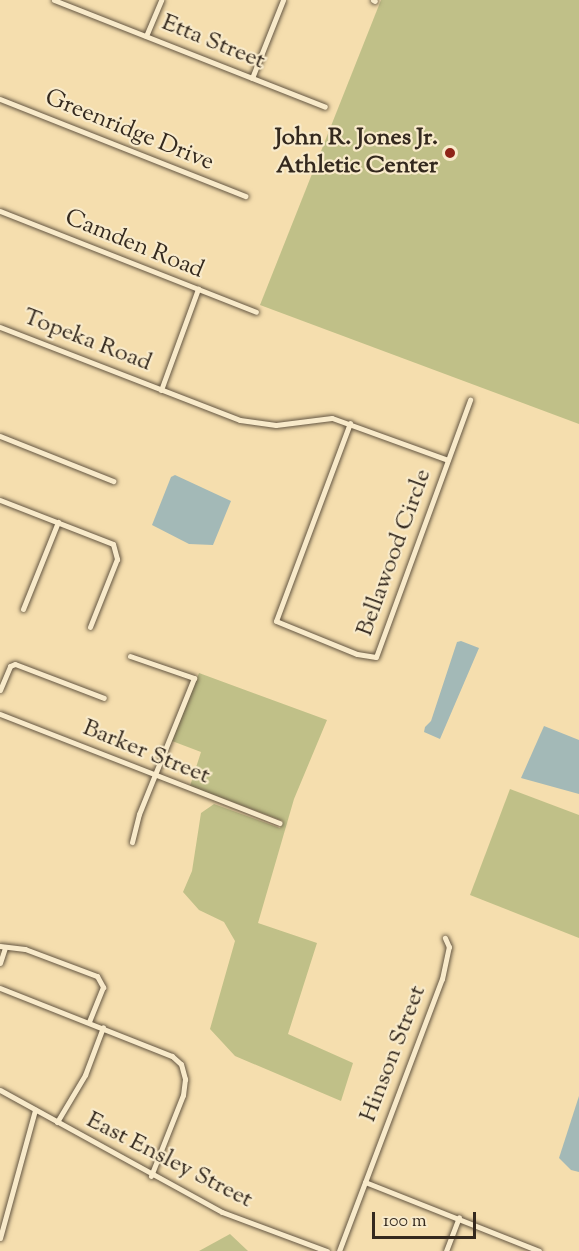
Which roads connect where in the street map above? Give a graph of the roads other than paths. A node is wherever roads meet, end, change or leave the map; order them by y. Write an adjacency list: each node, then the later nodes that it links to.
1 (56, 0): 4 (street, Etta Street)
2 (161, 0): 4 (street)
3 (283, 0): 5 (street)
4 (146, 36): 5 (street, Etta Street)
5 (252, 78): 7 (street, Etta Street)
6 (0, 99): 8 (street, Greenridge Drive)
7 (325, 107)
8 (245, 196)
9 (0, 211): 10 (street, Camden Road)
10 (198, 290): 11 (street, Camden Road); 13 (street, Topeka Road)
11 (256, 312)
12 (0, 327): 13 (street, Topeka Road)
13 (161, 390): 15 (street, Topeka Road)
14 (470, 400): 17 (street, Bellawood Circle)
15 (350, 423): 17 (street, Topeka Road); 17 (street, Bellawood Circle)
16 (0, 436): 18 (street)
17 (448, 460)
18 (113, 481)
19 (0, 500): 20 (street)
20 (58, 522): 21 (street); 22 (street)
21 (23, 609)
22 (90, 627)
23 (130, 656): 27 (street)
24 (0, 690): 25 (street)
25 (104, 698)
26 (0, 714): 27 (street, Barker Street)
27 (154, 776): 28 (street, Barker Street); 29 (street)
28 (279, 823)
29 (132, 842)
30 (445, 938): 40 (street, Hinson Street)
31 (5, 947): 32 (street); 34 (street)
32 (0, 963)
33 (0, 988): 34 (street)
34 (89, 1021): 35 (street)
35 (103, 1027): 38 (street); 39 (street)
36 (0, 1090): 37 (street, East Ensley Street)
37 (35, 1110): 38 (street, East Ensley Street); 42 (street)
38 (57, 1122): 39 (street, East Ensley Street)
39 (151, 1176): 43 (street, East Ensley Street)
40 (365, 1182): 41 (street); 44 (street, Hinson Street)
41 (459, 1217): 45 (street); 46 (street)
42 (0, 1238)
43 (327, 1251)
44 (339, 1251)
45 (446, 1251)
46 (539, 1251)

